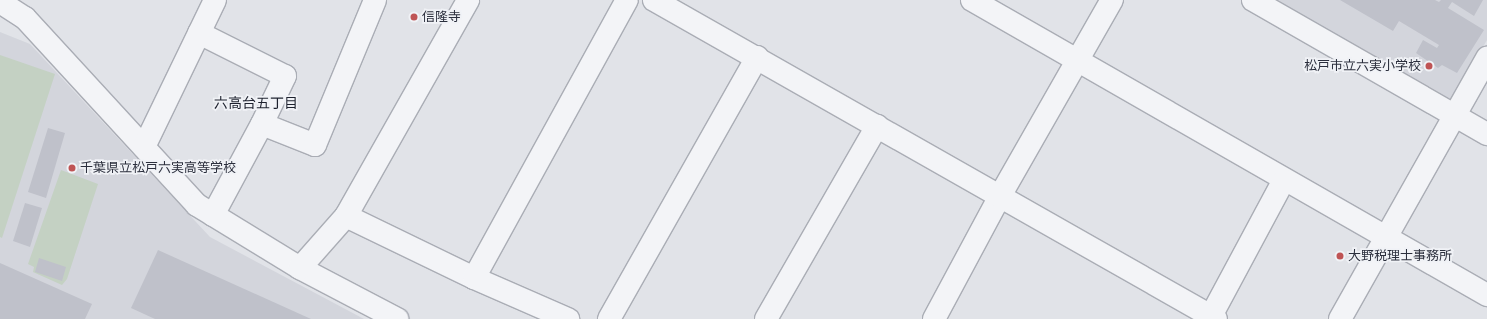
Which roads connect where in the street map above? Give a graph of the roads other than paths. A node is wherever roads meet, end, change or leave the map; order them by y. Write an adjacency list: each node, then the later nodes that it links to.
1 (215, 0): 10 (street)
2 (375, 0): 15 (street)
3 (468, 0): 22 (street)
4 (627, 0): 25 (street)
5 (654, 0): 11 (street)
6 (972, 0): 13 (street)
7 (1112, 0): 13 (street)
8 (1253, 0): 14 (street)
9 (0, 2): 18 (street)
10 (199, 33): 15 (street); 18 (street)
11 (757, 57): 16 (street); 30 (street)
12 (1487, 58): 14 (street)
13 (1079, 61): 19 (street); 20 (street)
14 (1454, 116): 17 (street); 23 (street)
15 (262, 124): 21 (street)
16 (877, 126): 20 (street); 31 (street)
17 (1487, 134)
18 (144, 147): 21 (street)
19 (1284, 180): 23 (street); 27 (street)
20 (1000, 196): 27 (street); 32 (street)
21 (213, 216): 24 (street)
22 (346, 216): 24 (street); 25 (street)
23 (1385, 238): 26 (street); 33 (street)
24 (300, 268): 28 (street)
25 (474, 278): 29 (street)
26 (1487, 296)
27 (1213, 318)
28 (397, 319)
29 (568, 319)
30 (610, 319)
31 (766, 319)
32 (934, 319)
33 (1340, 319)

